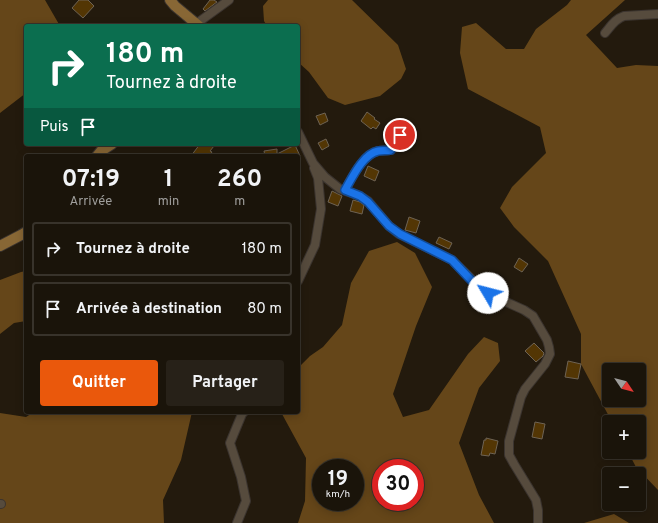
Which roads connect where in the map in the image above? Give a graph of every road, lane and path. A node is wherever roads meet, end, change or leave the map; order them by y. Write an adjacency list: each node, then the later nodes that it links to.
1 (170, 0): 4 (main road)
2 (229, 0): 5 (street)
3 (658, 14): 6 (street)
4 (197, 24)
5 (199, 24)
6 (605, 33)
7 (400, 135): 12 (street)
8 (300, 136): 11 (street)
9 (109, 146): 10 (main road)
10 (99, 154)
11 (313, 163): 12 (street); 15 (street)
12 (345, 190): 18 (street)
13 (24, 234): 14 (main road)
14 (0, 246)
15 (300, 277)
16 (242, 414): 17 (street)
17 (237, 523)
18 (538, 523)

